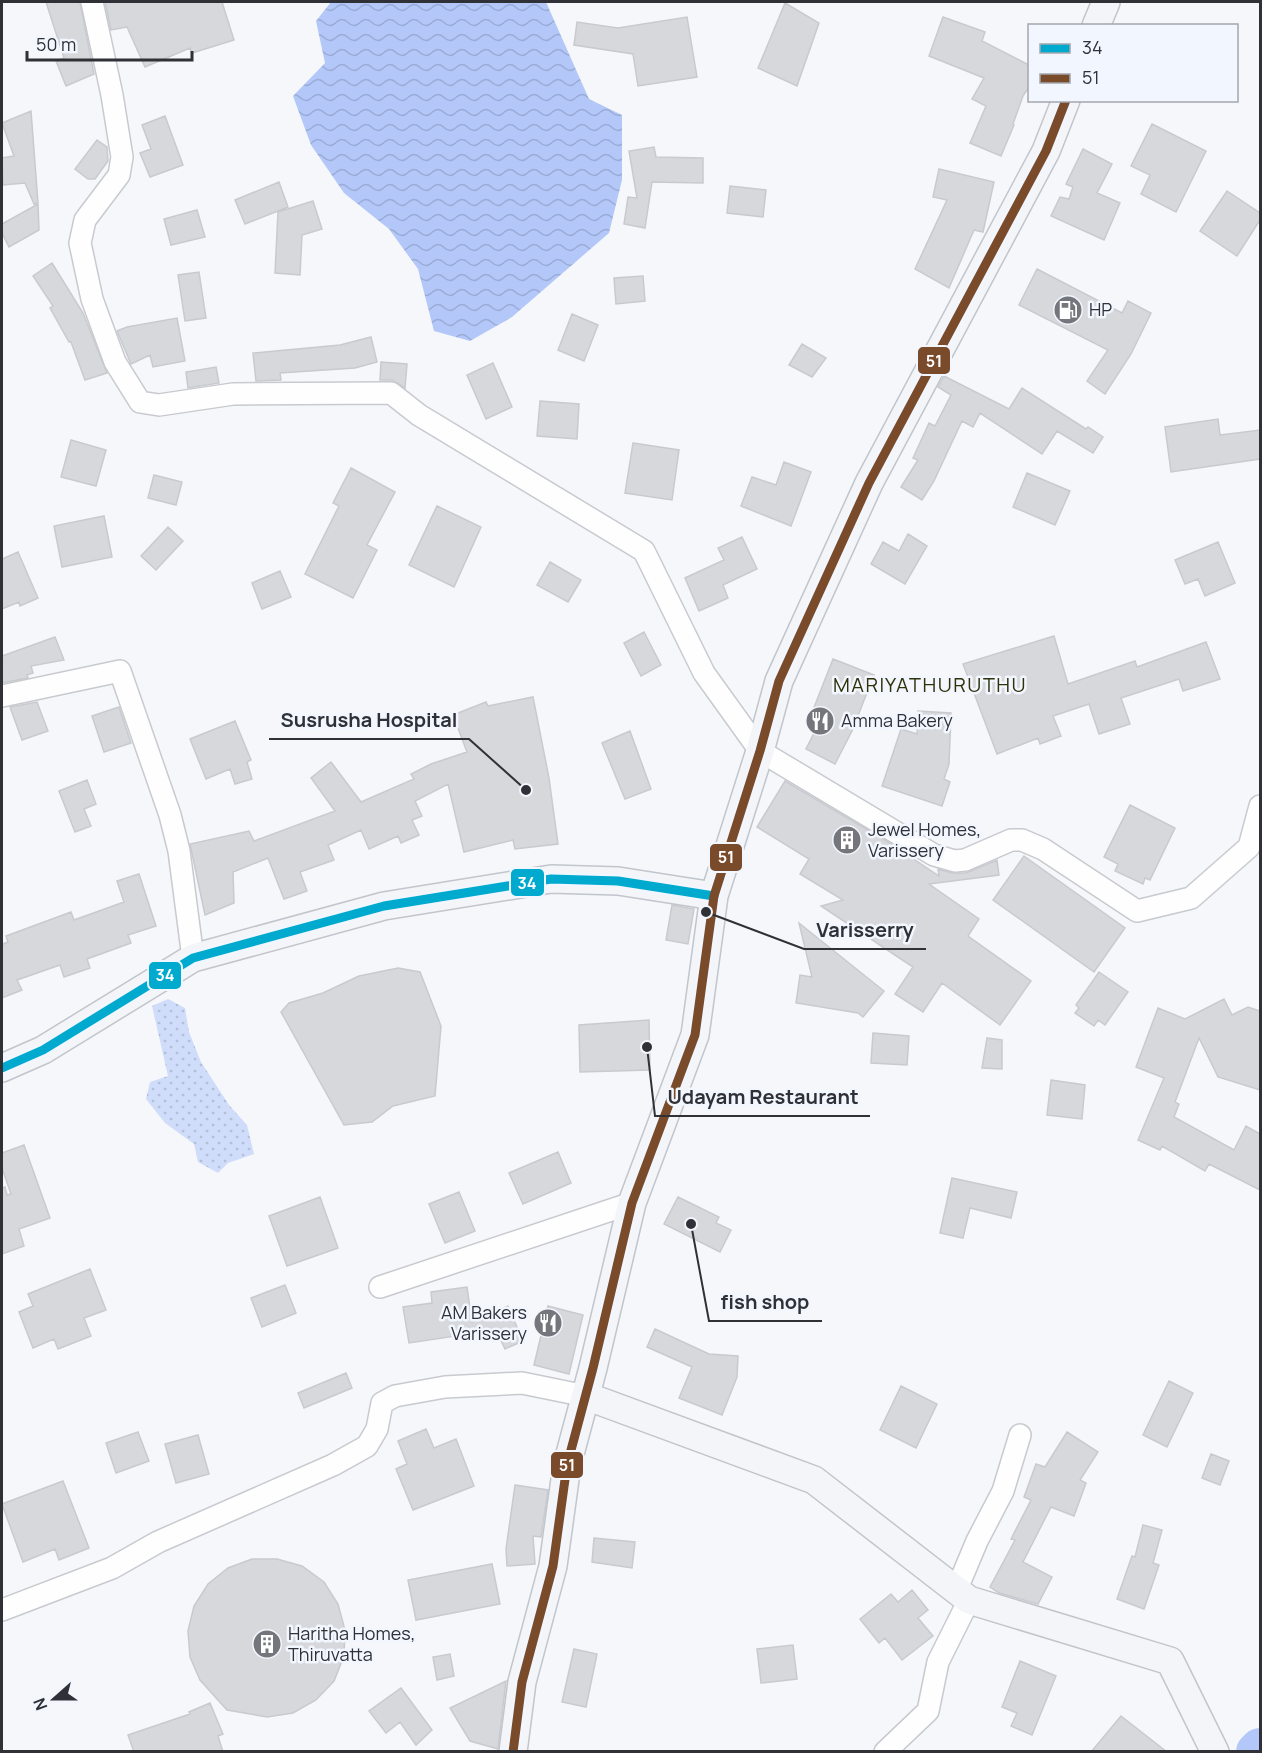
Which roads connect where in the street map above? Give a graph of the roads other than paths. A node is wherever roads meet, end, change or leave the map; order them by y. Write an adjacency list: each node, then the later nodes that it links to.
1 (92, 2): 6 (street)
2 (1106, 2): 3 (main road)
3 (1097, 24)
4 (1065, 102): 6 (main road)
5 (2, 696): 9 (street)
6 (760, 751): 7 (street); 8 (main road)
7 (1260, 806)
8 (714, 896): 9 (main road); 11 (main road)
9 (193, 958): 10 (main road)
10 (2, 1068)
11 (632, 1203): 12 (street); 13 (main road)
12 (380, 1287)
13 (586, 1396): 15 (main road); 16 (street); 17 (main road)
14 (1020, 1435): 15 (street)
15 (962, 1595): 18 (street); 19 (main road)
16 (2, 1610)
17 (513, 1752)
18 (885, 1752)
19 (1215, 1752)

